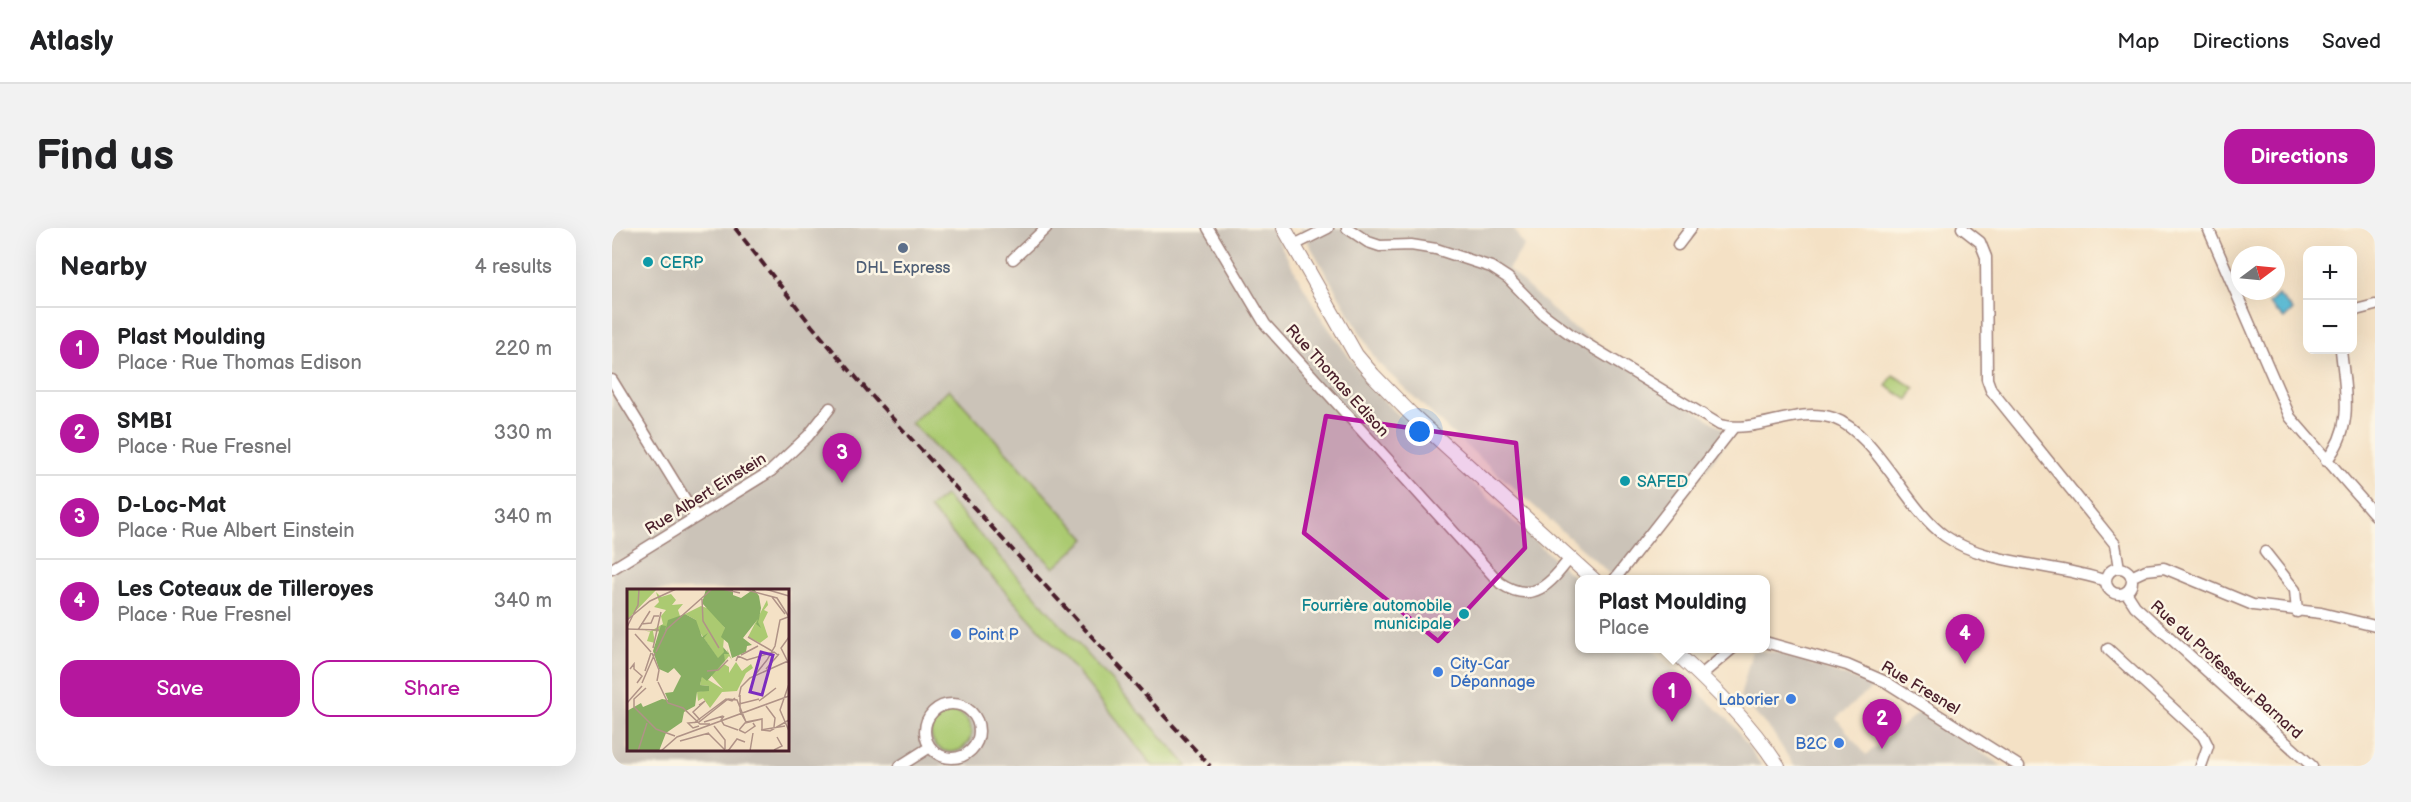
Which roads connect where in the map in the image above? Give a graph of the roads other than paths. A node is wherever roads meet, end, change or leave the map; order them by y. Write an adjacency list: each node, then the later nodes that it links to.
1 (1047, 228): 11 (street)
2 (1208, 228): 22 (street, Rue Thomas Edison)
3 (1284, 228): 9 (street, Rue Thomas Edison)
4 (1328, 228): 9 (street)
5 (1347, 228): 17 (street)
6 (1691, 228): 10 (street)
7 (1962, 228): 23 (street)
8 (2208, 228): 18 (street)
9 (1294, 245): 22 (street, Rue Thomas Edison)
10 (1678, 245)
11 (1013, 259)
12 (2375, 305): 13 (street)
13 (2357, 310)
14 (2341, 354): 18 (street)
15 (612, 380): 20 (street)
16 (830, 408): 20 (street, Rue Albert Einstein)
17 (1733, 428): 26 (street); 28 (street)
18 (2326, 461): 19 (street)
19 (2375, 515)
20 (696, 517): 24 (street, Rue Albert Einstein)
21 (2265, 552): 30 (street)
22 (1570, 558): 25 (street, Rue Thomas Edison)
23 (2119, 568): 27 (street); 28 (street)
24 (612, 569)
25 (1589, 575)
26 (1617, 575)
27 (2131, 578): 29 (street); 30 (street)
28 (2106, 581): 29 (street)
29 (2126, 592): 42 (street, Rue du Professeur Barnard)
30 (2297, 612): 31 (street)
31 (2375, 627)
32 (1770, 643): 40 (street, Rue Fresnel)
33 (2108, 649): 41 (street)
34 (1677, 653): 36 (street)
35 (1727, 653): 36 (street)
36 (1701, 675): 39 (street)
37 (930, 747): 37 (street); 38 (street)
38 (900, 766)
39 (1778, 766)
40 (2019, 766)
41 (2201, 766)
42 (2312, 766)

